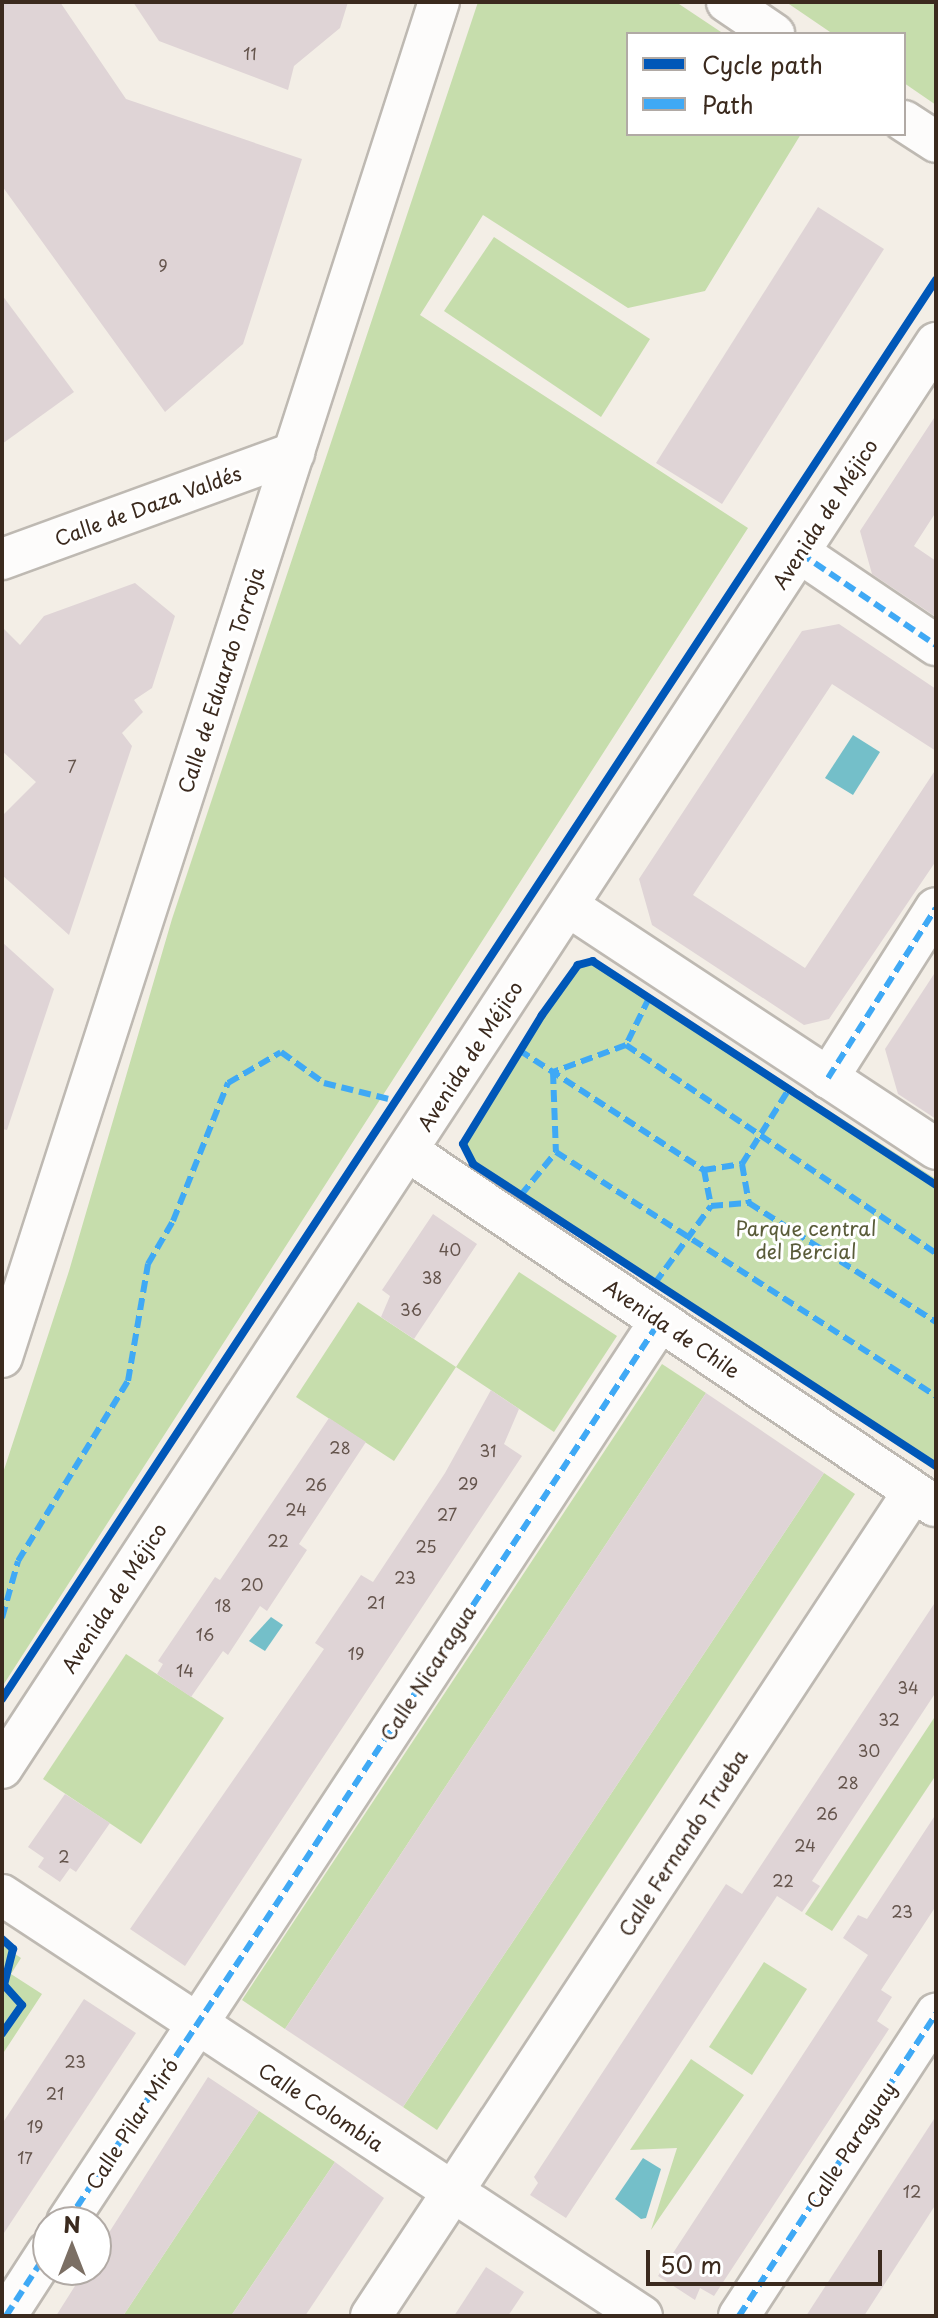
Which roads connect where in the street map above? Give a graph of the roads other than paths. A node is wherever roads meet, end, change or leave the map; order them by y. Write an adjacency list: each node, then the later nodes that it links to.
1 (439, 2): 7 (street, Calle de Eduardo Torroja)
2 (727, 2): 3 (street)
3 (771, 32)
4 (906, 122): 5 (street)
5 (936, 142)
6 (936, 343): 8 (street, Avenida de Méjico)
7 (294, 453): 9 (street, Calle de Daza Valdés); 17 (street, Calle de Eduardo Torroja)
8 (800, 553): 10 (street); 11 (street, Avenida de Méjico)
9 (2, 559)
10 (936, 645)
11 (568, 906): 13 (street); 15 (street, Avenida de Méjico)
12 (936, 908): 13 (street)
13 (828, 1078): 14 (street)
14 (936, 1149)
15 (408, 1151): 16 (street, Avenida de Chile); 19 (street, Avenida de Méjico)
16 (660, 1321): 18 (street, Avenida de Chile); 22 (street, Calle Nicaragua)
17 (2, 1357)
18 (925, 1499): 23 (street, Calle Fernando Trueba)
19 (2, 1768)
20 (2, 1895): 22 (street, Calle Colombia)
21 (936, 2014): 29 (street, Calle Paraguay)
22 (196, 2026): 23 (street, Calle Colombia); 24 (street, Calle Pilar Miró)
23 (453, 2193): 27 (street, Calle Fernando Trueba); 28 (street, Calle Colombia)
24 (78, 2206)
25 (32, 2276): 26 (street)
26 (6, 2316)
27 (371, 2316)
28 (642, 2316)
29 (739, 2316)

